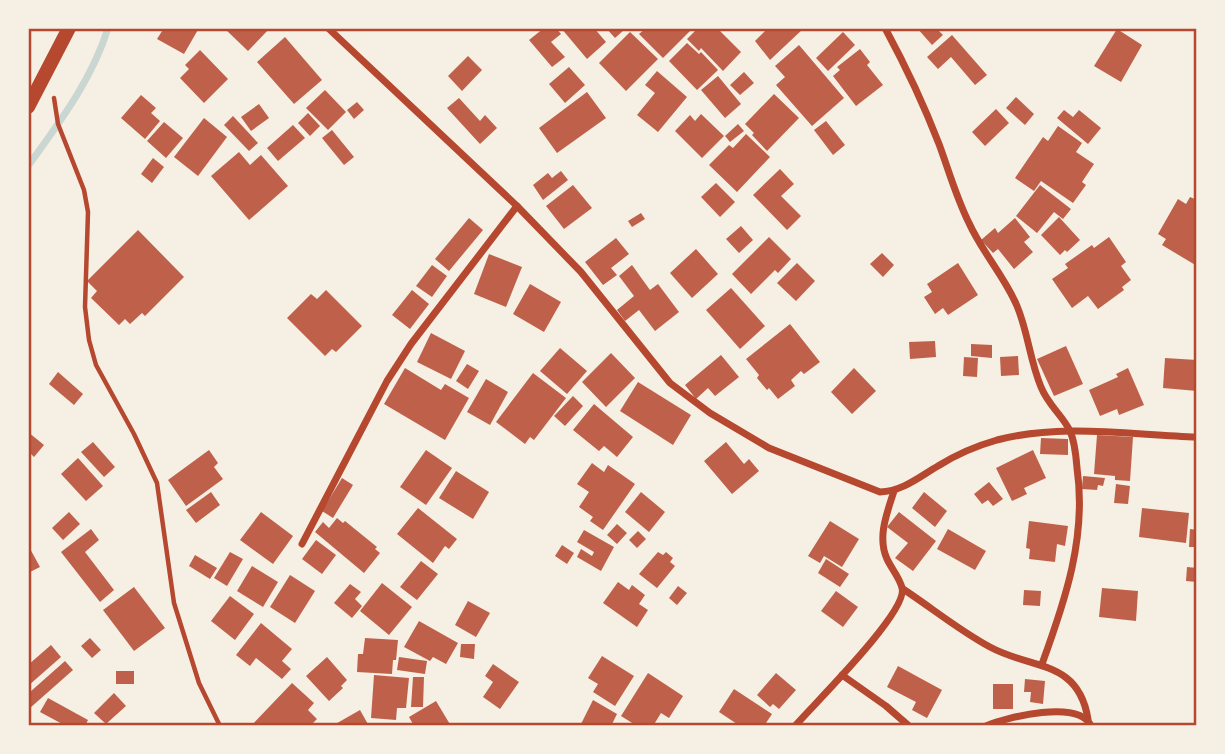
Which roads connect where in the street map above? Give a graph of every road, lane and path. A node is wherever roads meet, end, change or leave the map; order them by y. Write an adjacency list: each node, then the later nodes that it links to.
1 (69, 28): 4 (main road)
2 (328, 28): 6 (street)
3 (885, 28): 7 (street)
4 (52, 65): 5 (main road); 15 (path)
5 (28, 107)
6 (517, 206): 9 (street); 10 (street)
7 (1070, 430): 8 (street); 9 (street); 12 (street)
8 (1197, 437)
9 (894, 491): 11 (street)
10 (302, 544)
11 (903, 589): 12 (street); 13 (street)
12 (1042, 664): 14 (street)
13 (842, 675): 16 (street); 17 (street)
14 (1089, 723): 18 (street)
15 (220, 726)
16 (795, 726)
17 (909, 726)
18 (986, 726)

